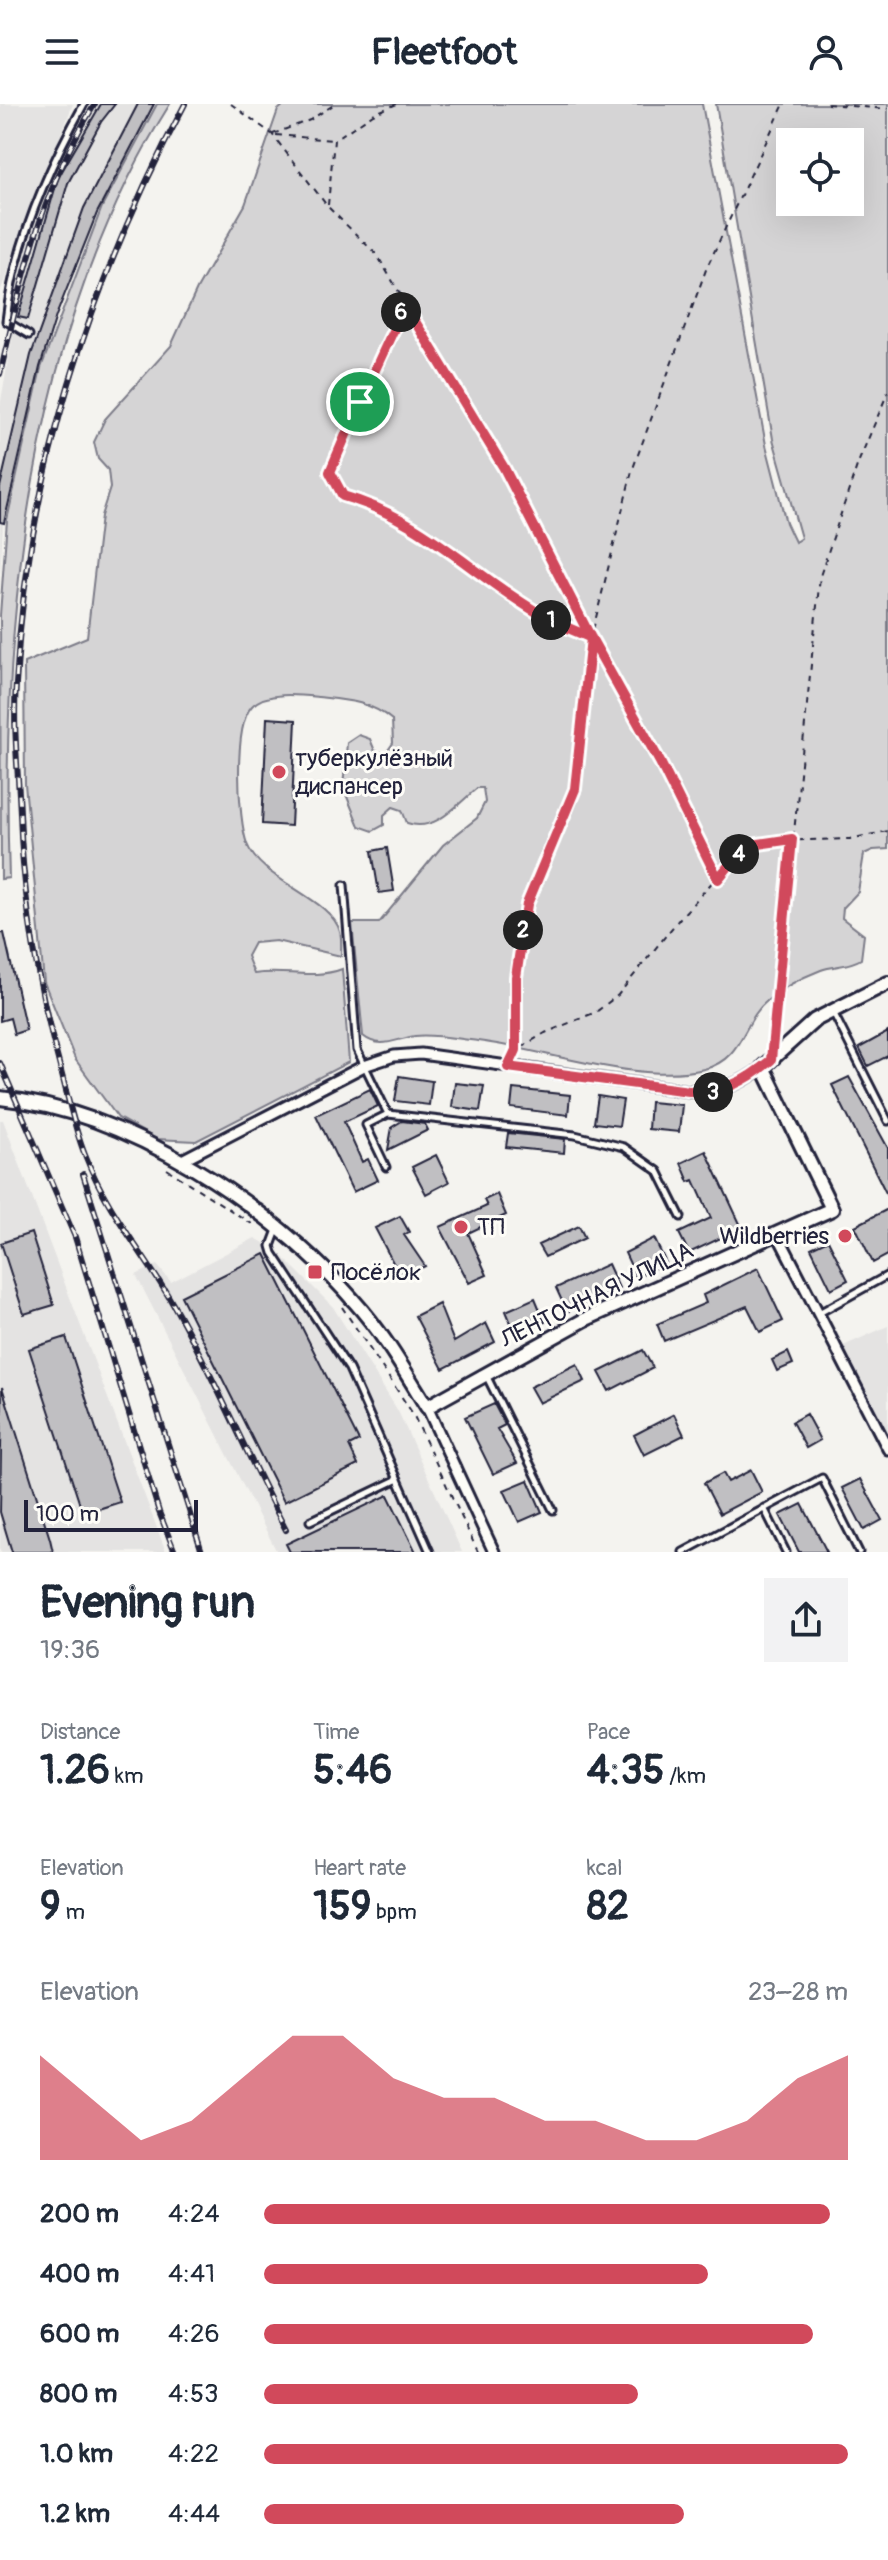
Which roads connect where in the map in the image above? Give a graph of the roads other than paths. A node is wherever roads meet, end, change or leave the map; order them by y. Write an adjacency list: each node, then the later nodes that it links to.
1 (84, 104): 2 (lane)
2 (29, 335)
3 (344, 885): 7 (lane)
4 (888, 983): 5 (street)
5 (832, 1009): 6 (street); 10 (lane)
6 (767, 1064): 7 (street); 15 (street, ЛЕНТОЧНАЯ УЛИЦА)
7 (364, 1066): 9 (lane); 11 (street)
8 (0, 1098): 11 (street)
9 (388, 1114): 12 (lane); 13 (lane)
10 (888, 1121)
11 (182, 1160): 14 (street)
12 (386, 1167)
13 (681, 1217)
14 (277, 1229): 19 (street); 21 (lane)
15 (777, 1233): 17 (street); 18 (street, ЛЕНТОЧНАЯ УЛИЦА)
16 (888, 1275): 17 (lane)
17 (818, 1314): 20 (street)
18 (486, 1375): 19 (street, ЛЕНТОЧНАЯ УЛИЦА); 23 (lane)
19 (427, 1407): 26 (street)
20 (888, 1449)
21 (398, 1479): 24 (lane); 25 (lane)
22 (764, 1508): 27 (lane); 28 (lane); 29 (lane)
23 (553, 1510)
24 (310, 1521)
25 (430, 1552)
26 (494, 1552)
27 (683, 1552)
28 (786, 1552)
29 (859, 1552)

